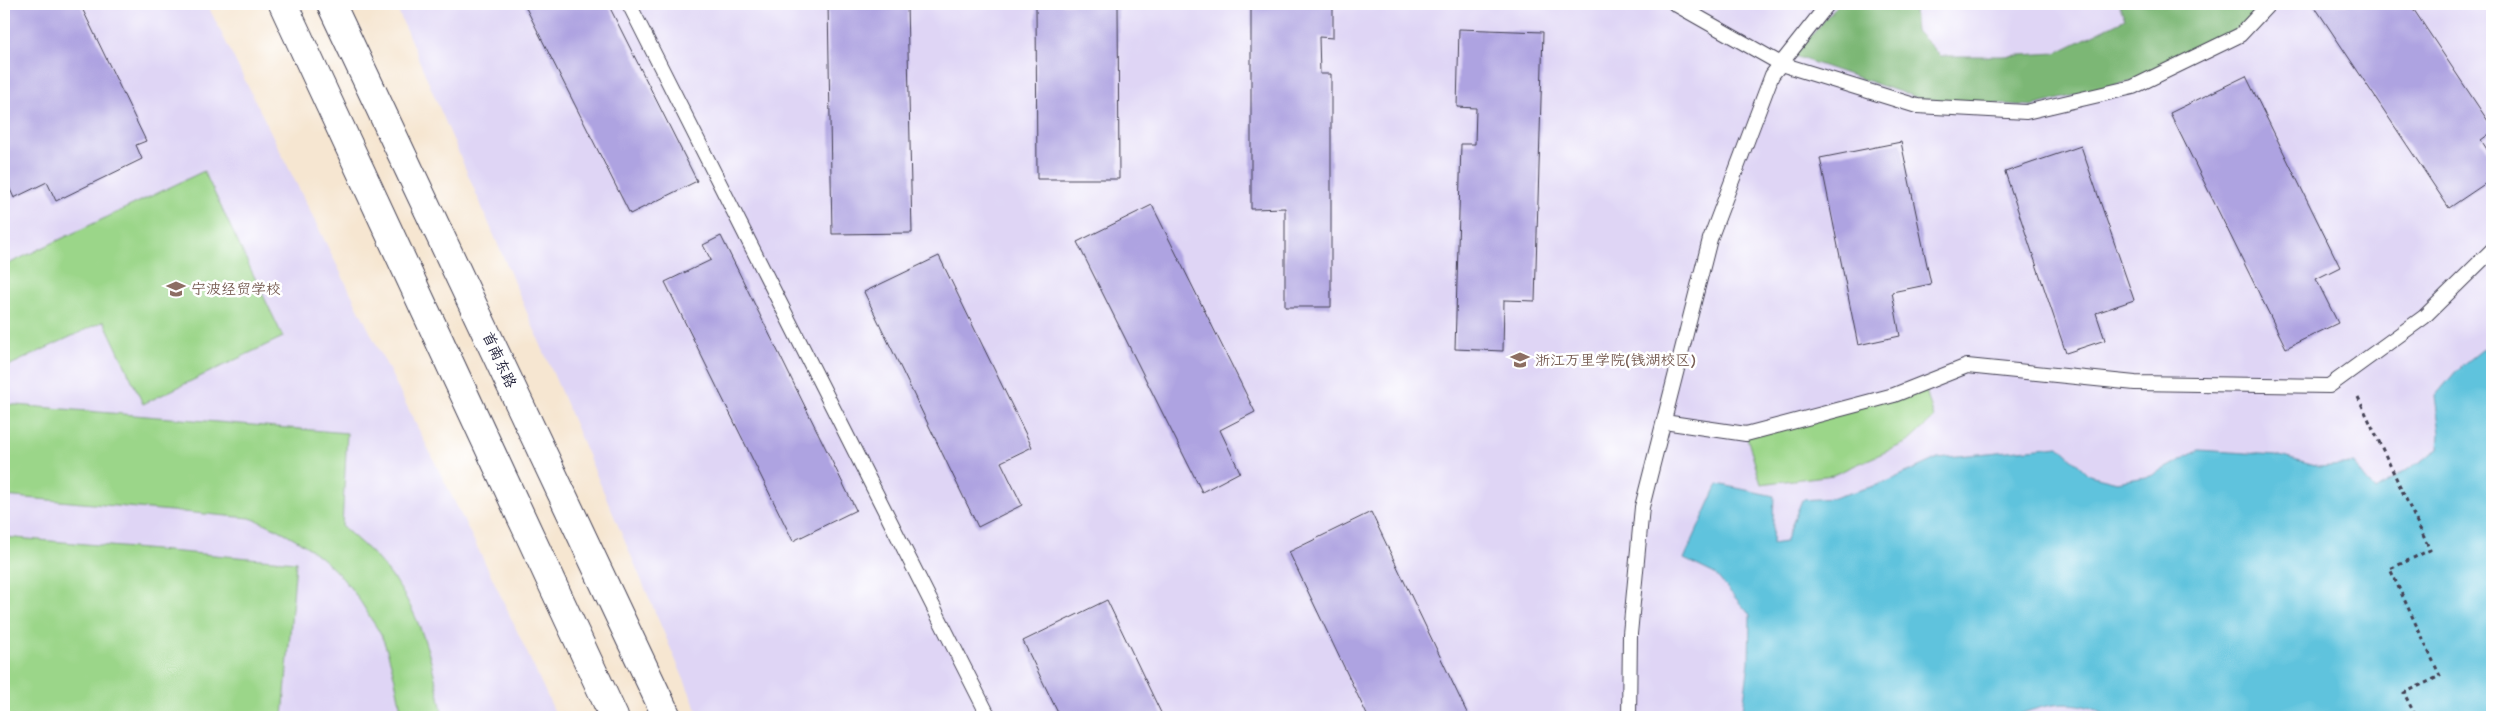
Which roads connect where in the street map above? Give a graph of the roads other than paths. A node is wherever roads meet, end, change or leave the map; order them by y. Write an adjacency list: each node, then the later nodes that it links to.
1 (283, 4): 10 (main road)
2 (331, 4): 11 (main road, 首南东路)
3 (630, 4): 12 (lane)
4 (1675, 4): 7 (lane)
5 (1828, 4): 7 (lane)
6 (2269, 4): 7 (lane)
7 (1781, 64): 9 (lane)
8 (2492, 250): 9 (lane)
9 (1664, 422): 13 (lane)
10 (614, 717)
11 (667, 717)
12 (989, 717)
13 (1629, 717)

